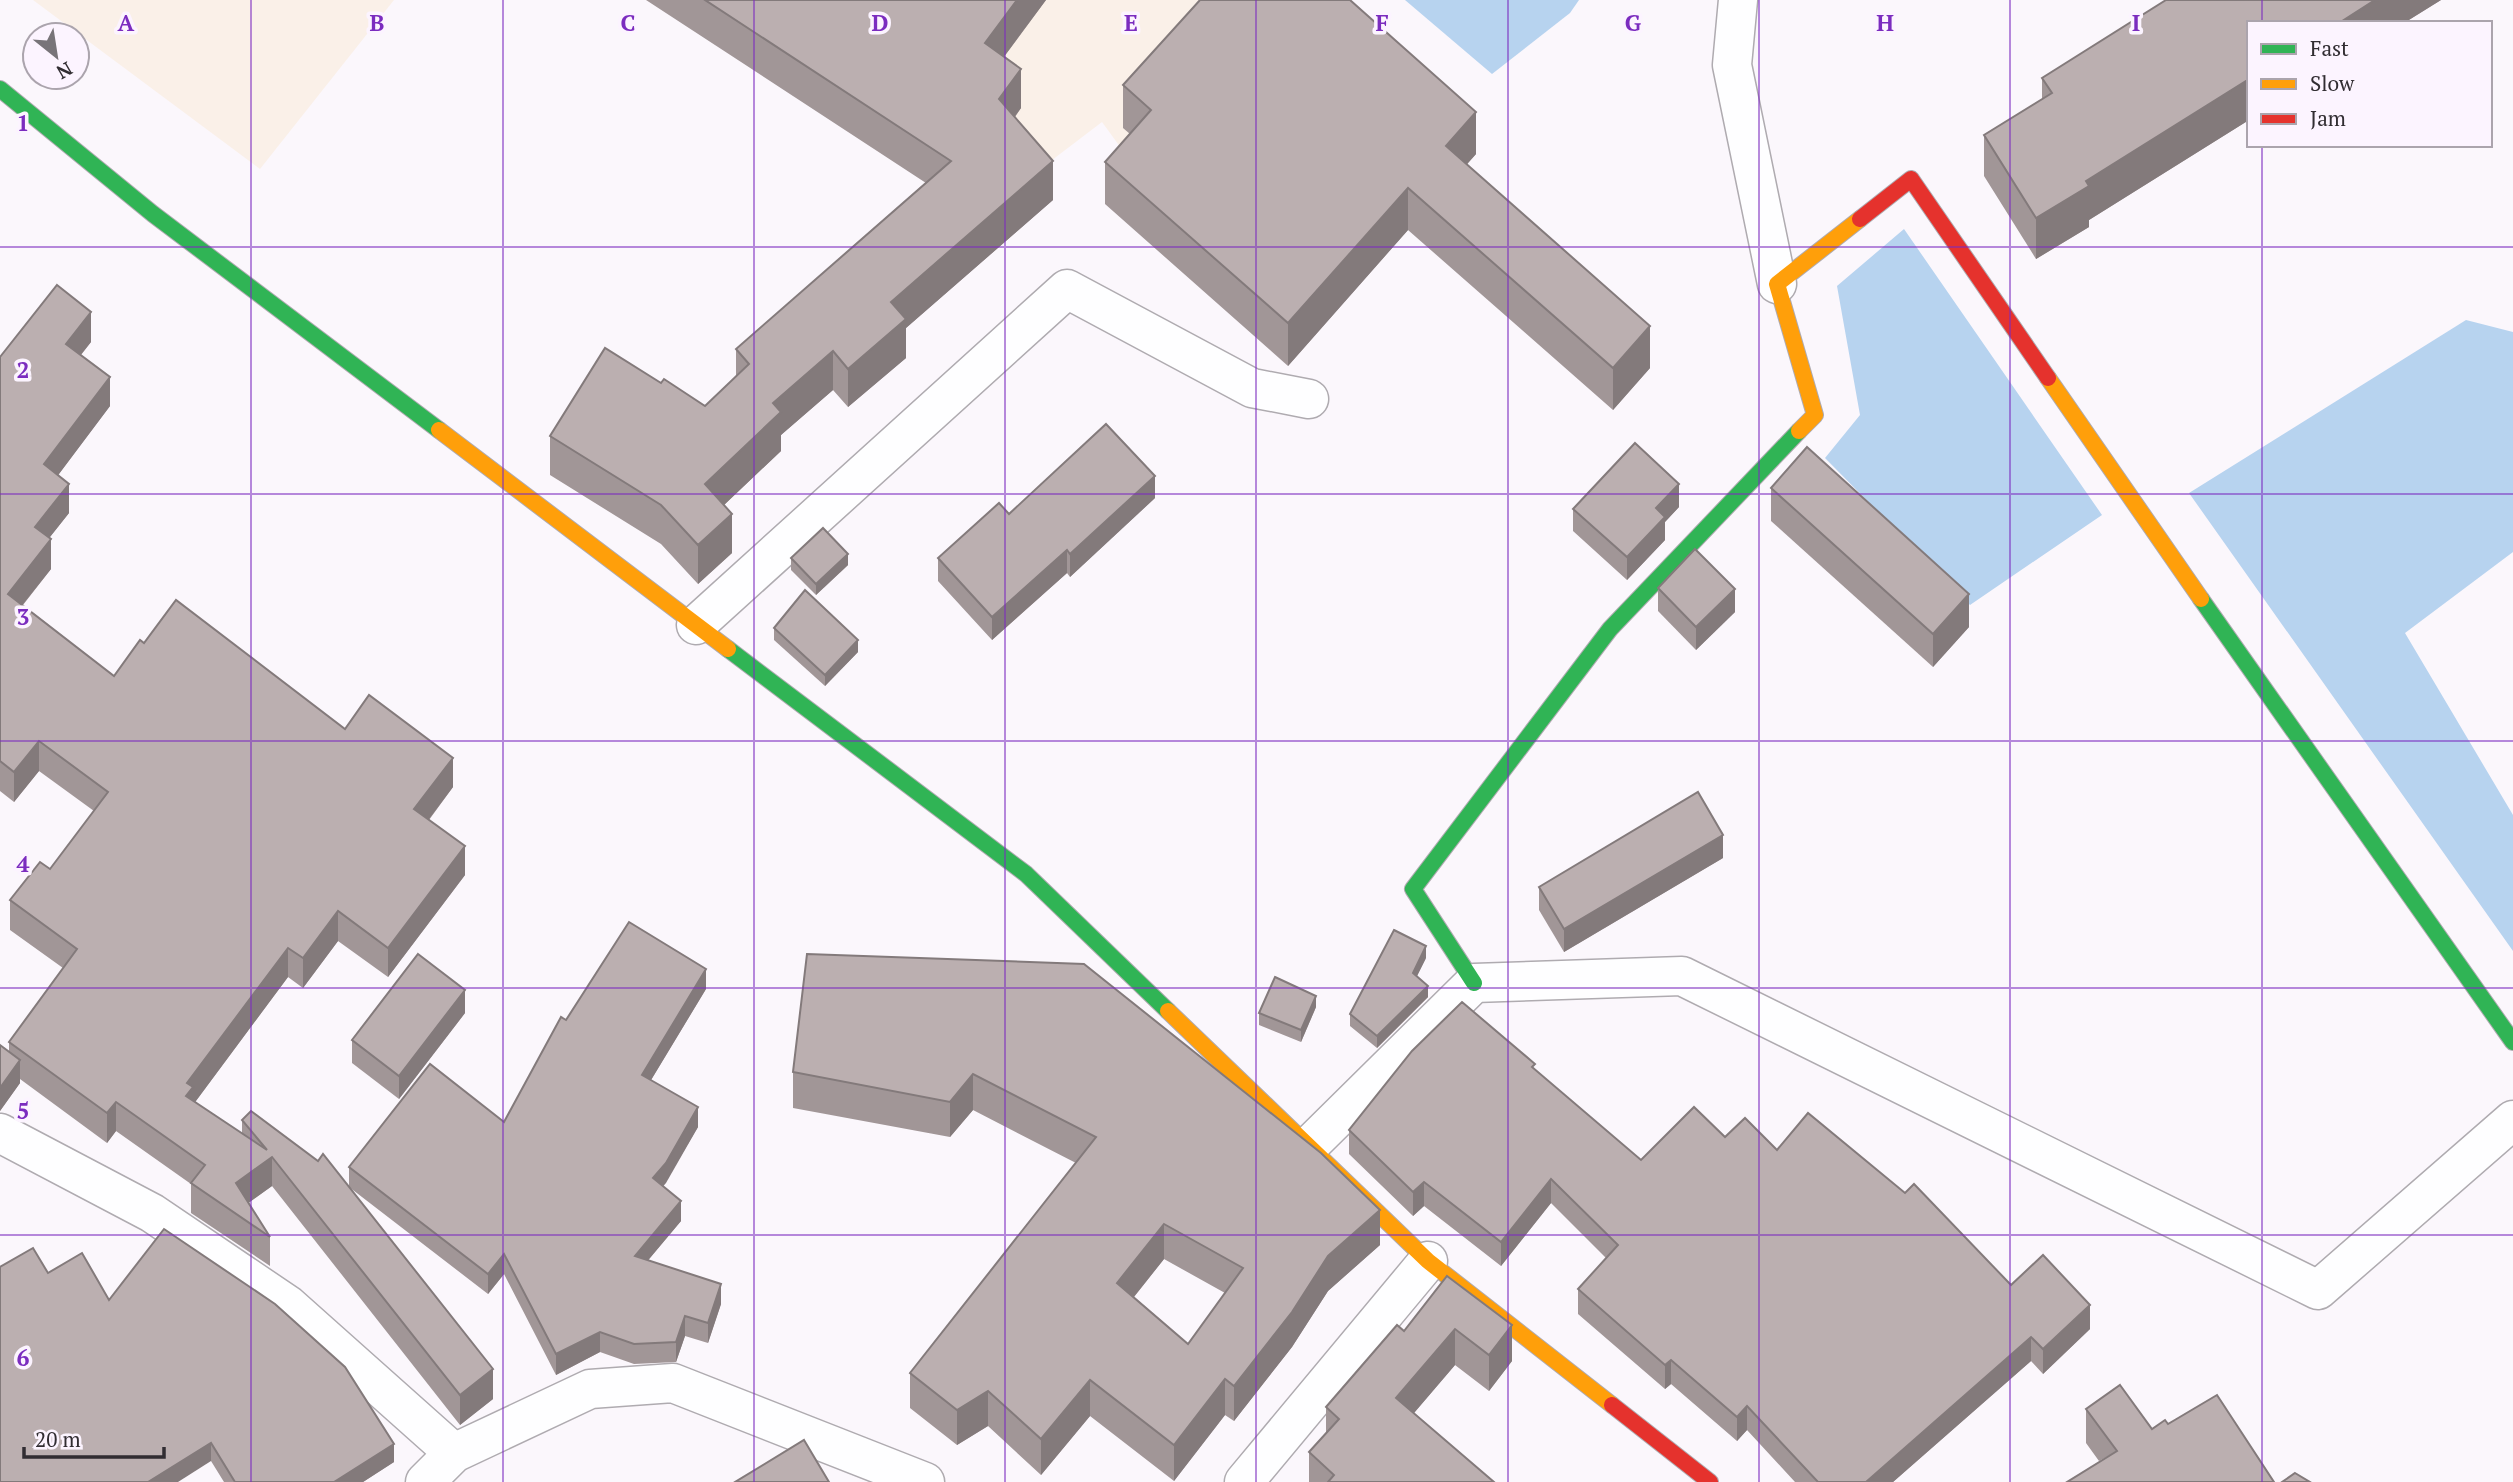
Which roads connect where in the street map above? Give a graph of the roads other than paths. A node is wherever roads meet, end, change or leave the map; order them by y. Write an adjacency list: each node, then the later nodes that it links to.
1 (1738, 0): 3 (street)
2 (0, 89): 5 (street)
3 (1777, 284): 6 (street); 7 (street)
4 (1309, 399): 5 (street)
5 (696, 625): 10 (street)
6 (1474, 982): 8 (street); 10 (street)
7 (2513, 1042)
8 (2513, 1120)
9 (0, 1133): 12 (street)
10 (1309, 1146): 11 (street)
11 (1428, 1261): 15 (street); 16 (street)
12 (454, 1453): 13 (street); 14 (street)
13 (425, 1482)
14 (925, 1482)
15 (1244, 1482)
16 (1710, 1482)

